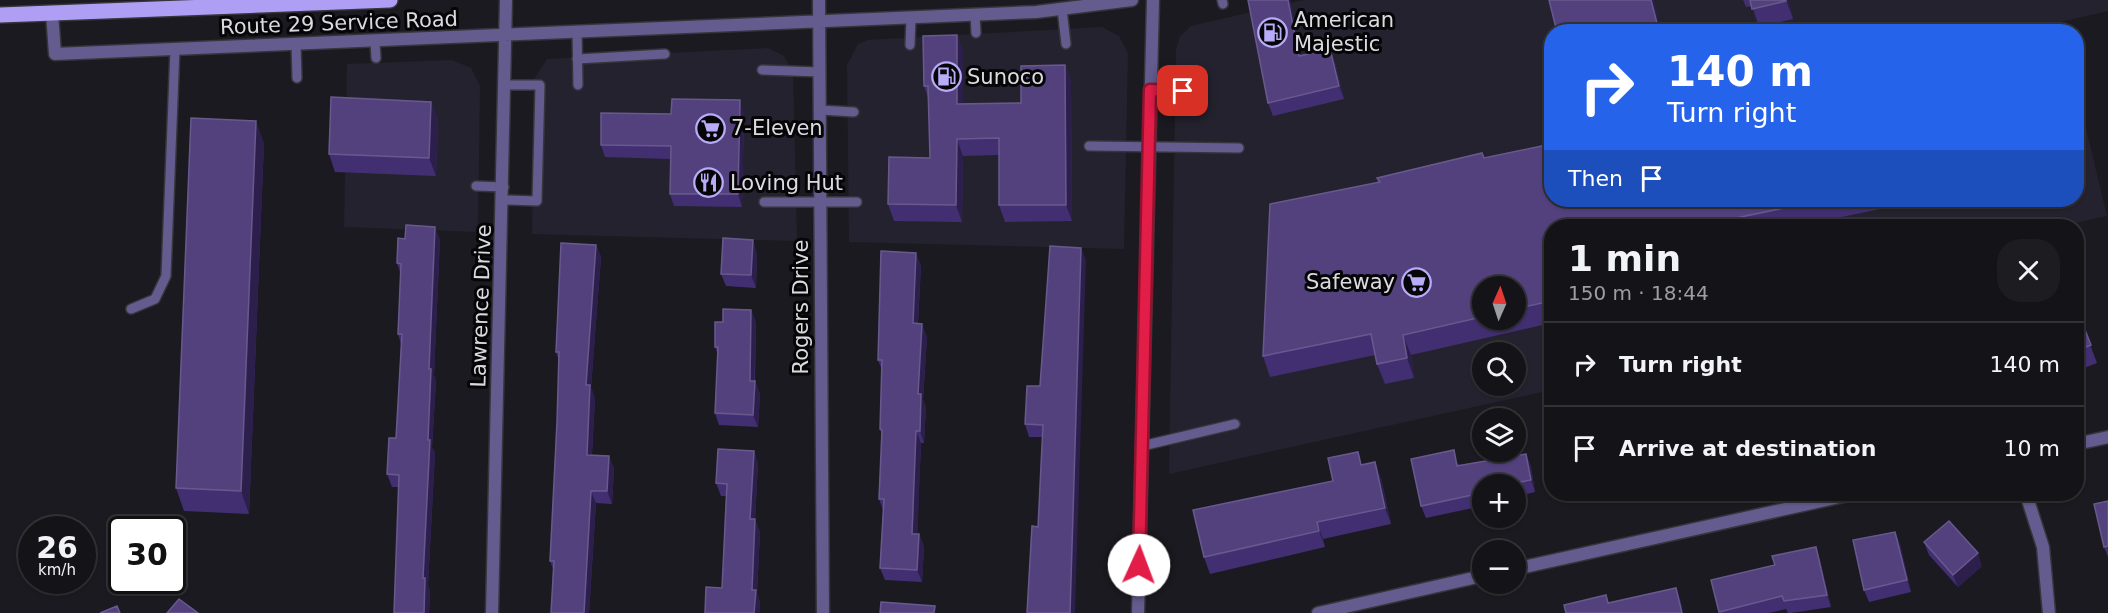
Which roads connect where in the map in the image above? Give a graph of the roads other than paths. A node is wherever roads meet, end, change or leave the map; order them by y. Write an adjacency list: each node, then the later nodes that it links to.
1 (390, 0): 6 (main road)
2 (506, 0): 15 (street, Lawrence Drive)
3 (819, 0): 12 (street, Rogers Drive)
4 (1132, 0): 7 (street, Route 29 Service Road)
5 (1153, 0): 29 (street)
6 (244, 3): 8 (main road)
7 (1062, 9): 10 (street, Route 29 Service Road); 18 (lane)
8 (52, 13): 9 (main road); 20 (street, Route 29 Service Road)
9 (0, 15)
10 (975, 15): 11 (street, Route 29 Service Road); 14 (lane)
11 (910, 18): 12 (street, Route 29 Service Road); 19 (lane)
12 (819, 22): 13 (street, Route 29 Service Road); 25 (street, Rogers Drive)
13 (577, 32): 15 (street, Route 29 Service Road); 23 (lane)
14 (976, 33)
15 (507, 34): 16 (street, Route 29 Service Road); 27 (street, Lawrence Drive)
16 (375, 42): 17 (street, Route 29 Service Road); 22 (lane)
17 (296, 44): 20 (street, Route 29 Service Road); 26 (lane)
18 (1066, 44)
19 (910, 45)
20 (175, 49): 42 (lane)
21 (665, 54): 23 (lane)
22 (376, 58)
23 (577, 59): 28 (lane)
24 (762, 70): 25 (lane)
25 (820, 72): 31 (street, Rogers Drive)
26 (297, 78)
27 (506, 85): 37 (street, Lawrence Drive); 38 (lane)
28 (578, 85)
29 (1150, 90): 30 (lane); 34 (street)
30 (1183, 91)
31 (820, 110): 32 (lane); 39 (street, Rogers Drive)
32 (854, 112)
33 (1089, 146): 34 (lane)
34 (1148, 148): 35 (lane); 46 (street)
35 (1239, 148)
36 (476, 186): 37 (lane)
37 (504, 187): 38 (street, Lawrence Drive)
38 (504, 200): 51 (street, Lawrence Drive)
39 (820, 201): 40 (lane); 41 (lane); 52 (street, Rogers Drive)
40 (764, 202)
41 (857, 202)
42 (131, 309)
43 (1235, 424): 46 (lane)
44 (2108, 436): 45 (street)
45 (2084, 442)
46 (1142, 446): 53 (street)
47 (1821, 501): 49 (street)
48 (2028, 501): 55 (street)
49 (1526, 567)
50 (1472, 578): 54 (street)
51 (492, 613)
52 (823, 613)
53 (1138, 613)
54 (1318, 613)
55 (2049, 613)

